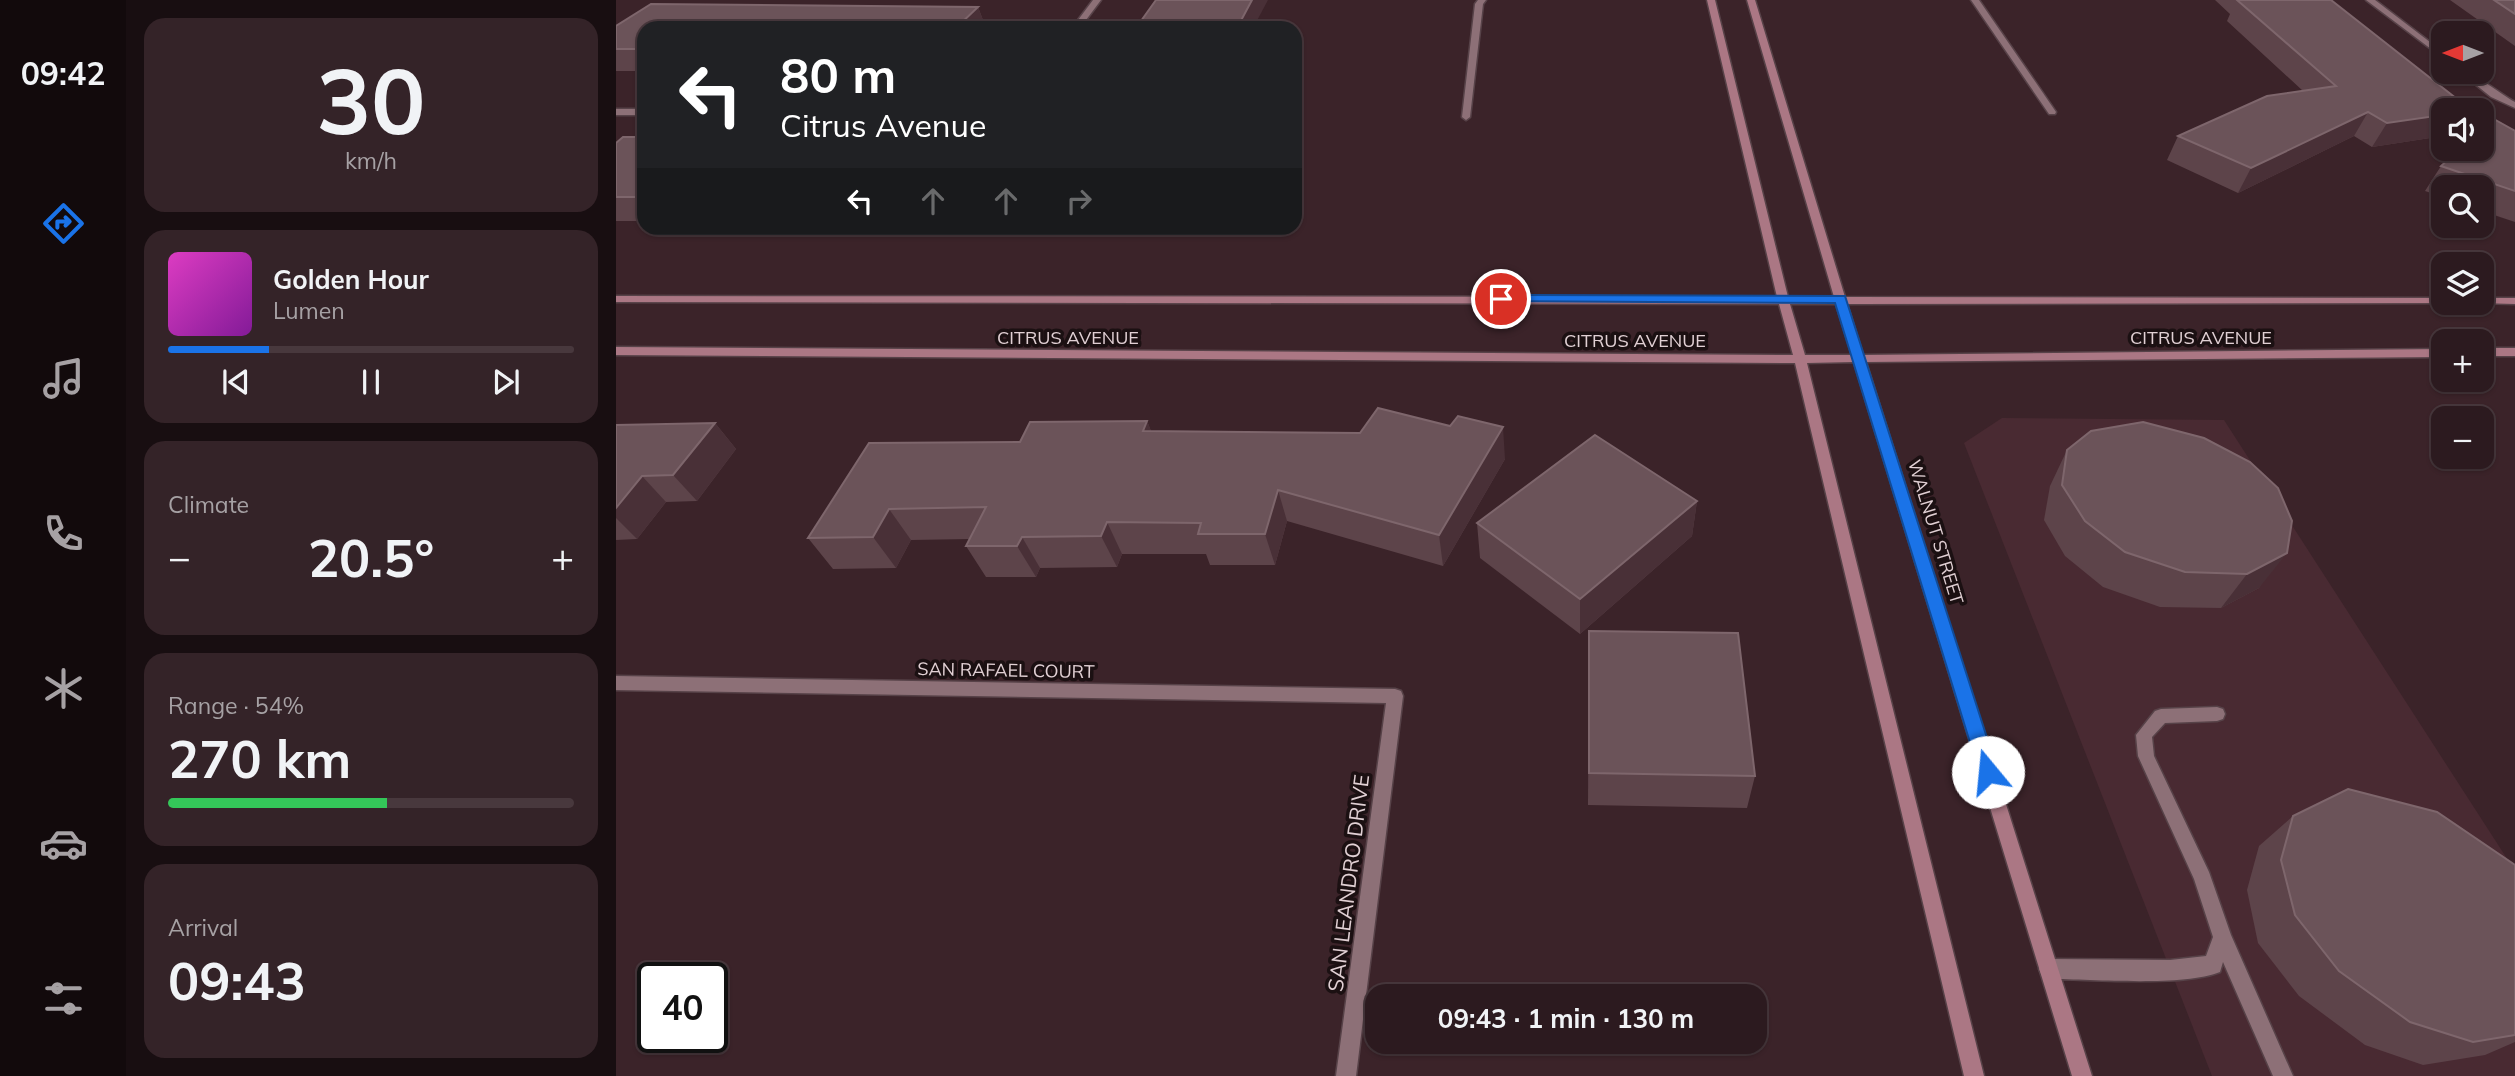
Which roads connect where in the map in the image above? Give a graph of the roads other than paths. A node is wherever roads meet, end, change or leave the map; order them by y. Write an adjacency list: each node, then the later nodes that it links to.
1 (1097, 0): 7 (street)
2 (1482, 0): 14 (street)
3 (1711, 0): 16 (main road)
4 (1751, 0): 17 (main road, WALNUT STREET)
5 (1975, 0): 13 (street)
6 (2370, 0): 8 (street)
7 (1081, 21)
8 (2431, 47)
9 (2479, 84): 10 (street)
10 (2515, 105)
11 (616, 112): 12 (street)
12 (637, 112)
13 (2052, 112)
14 (1466, 117)
15 (616, 299): 16 (main road, CITRUS AVENUE)
16 (1783, 299): 17 (main road, CITRUS AVENUE); 26 (main road)
17 (1840, 299): 18 (main road, CITRUS AVENUE); 25 (main road, WALNUT STREET)
18 (2431, 301)
19 (2494, 301): 20 (main road)
20 (2515, 302)
21 (616, 351): 26 (main road, CITRUS AVENUE)
22 (2494, 352): 23 (main road)
23 (2515, 352)
24 (2431, 353): 25 (main road, CITRUS AVENUE)
25 (1860, 357): 26 (main road, CITRUS AVENUE); 31 (main road, WALNUT STREET)
26 (1800, 359): 33 (main road)
27 (616, 683): 28 (street, SAN RAFAEL COURT)
28 (1395, 696): 32 (street, SAN LEANDRO DRIVE)
29 (2217, 714): 30 (street)
30 (2222, 937): 31 (street); 35 (street)
31 (2049, 968): 34 (main road, WALNUT STREET)
32 (1346, 1076)
33 (1974, 1076)
34 (2082, 1076)
35 (2283, 1076)

